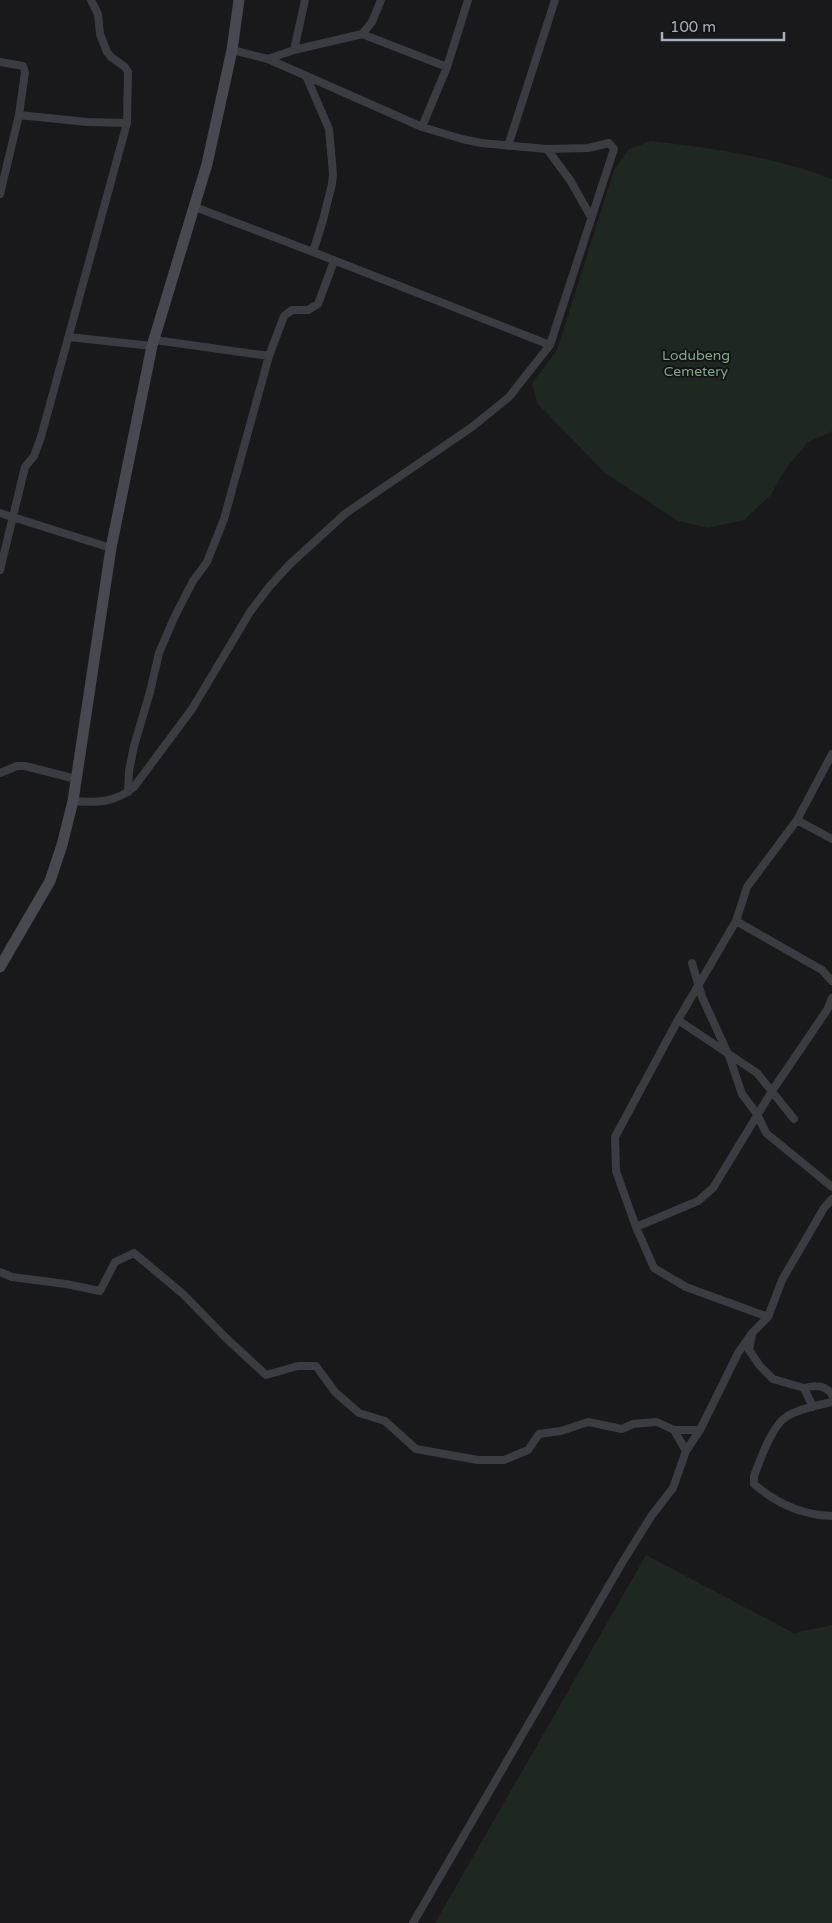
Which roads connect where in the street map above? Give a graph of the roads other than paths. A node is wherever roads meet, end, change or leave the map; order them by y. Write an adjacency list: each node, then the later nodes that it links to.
1 (91, 0): 15 (street)
2 (240, 0): 8 (street)
3 (305, 0): 9 (street)
4 (381, 0): 7 (street)
5 (468, 0): 12 (street)
6 (555, 0): 17 (street)
7 (362, 34): 9 (street); 12 (street)
8 (232, 50): 10 (street); 20 (street)
9 (294, 50): 10 (street)
10 (268, 59): 13 (street)
11 (0, 62): 14 (street)
12 (448, 67): 16 (street)
13 (306, 76): 16 (street); 22 (street)
14 (19, 115): 15 (street); 19 (street)
15 (127, 123): 24 (street)
16 (422, 127): 17 (street)
17 (508, 146): 18 (street)
18 (547, 149): 21 (street); 21 (street)
19 (0, 194)
20 (195, 206): 22 (street); 25 (street)
21 (591, 217): 26 (street)
22 (313, 252): 23 (street)
23 (334, 260): 26 (street); 27 (street)
24 (69, 337): 25 (street); 29 (street)
25 (154, 343): 27 (street); 30 (street)
26 (550, 345): 35 (street)
27 (269, 356): 35 (street)
28 (0, 513): 29 (street)
29 (13, 516): 30 (street); 31 (street)
30 (111, 548): 34 (street)
31 (0, 570)
32 (832, 754): 37 (street)
33 (0, 773): 34 (street)
34 (76, 779): 36 (street)
35 (128, 792): 36 (street)
36 (73, 801): 41 (street)
37 (797, 820): 38 (street); 39 (street)
38 (832, 839)
39 (736, 921): 42 (street); 43 (street)
40 (692, 963): 43 (street)
41 (0, 967)
42 (832, 981)
43 (699, 985): 45 (street); 46 (street)
44 (832, 998): 47 (street)
45 (678, 1020): 46 (street); 52 (street)
46 (729, 1056): 47 (street); 48 (street)
47 (772, 1091): 48 (street); 49 (street)
48 (758, 1114): 50 (street); 52 (street)
49 (794, 1119)
50 (832, 1187)
51 (832, 1199): 54 (street)
52 (636, 1227): 54 (street)
53 (0, 1272): 62 (street)
54 (768, 1317): 55 (street)
55 (752, 1334): 56 (street); 57 (street)
56 (749, 1350): 57 (street); 58 (street)
57 (738, 1353): 63 (street)
58 (804, 1388): 59 (street); 61 (street)
59 (832, 1395)
60 (832, 1402): 61 (street)
61 (813, 1407): 65 (street)
62 (674, 1430): 63 (street); 64 (street)
63 (700, 1430): 64 (street)
64 (686, 1451): 66 (street)
65 (832, 1516)
66 (412, 1923)

